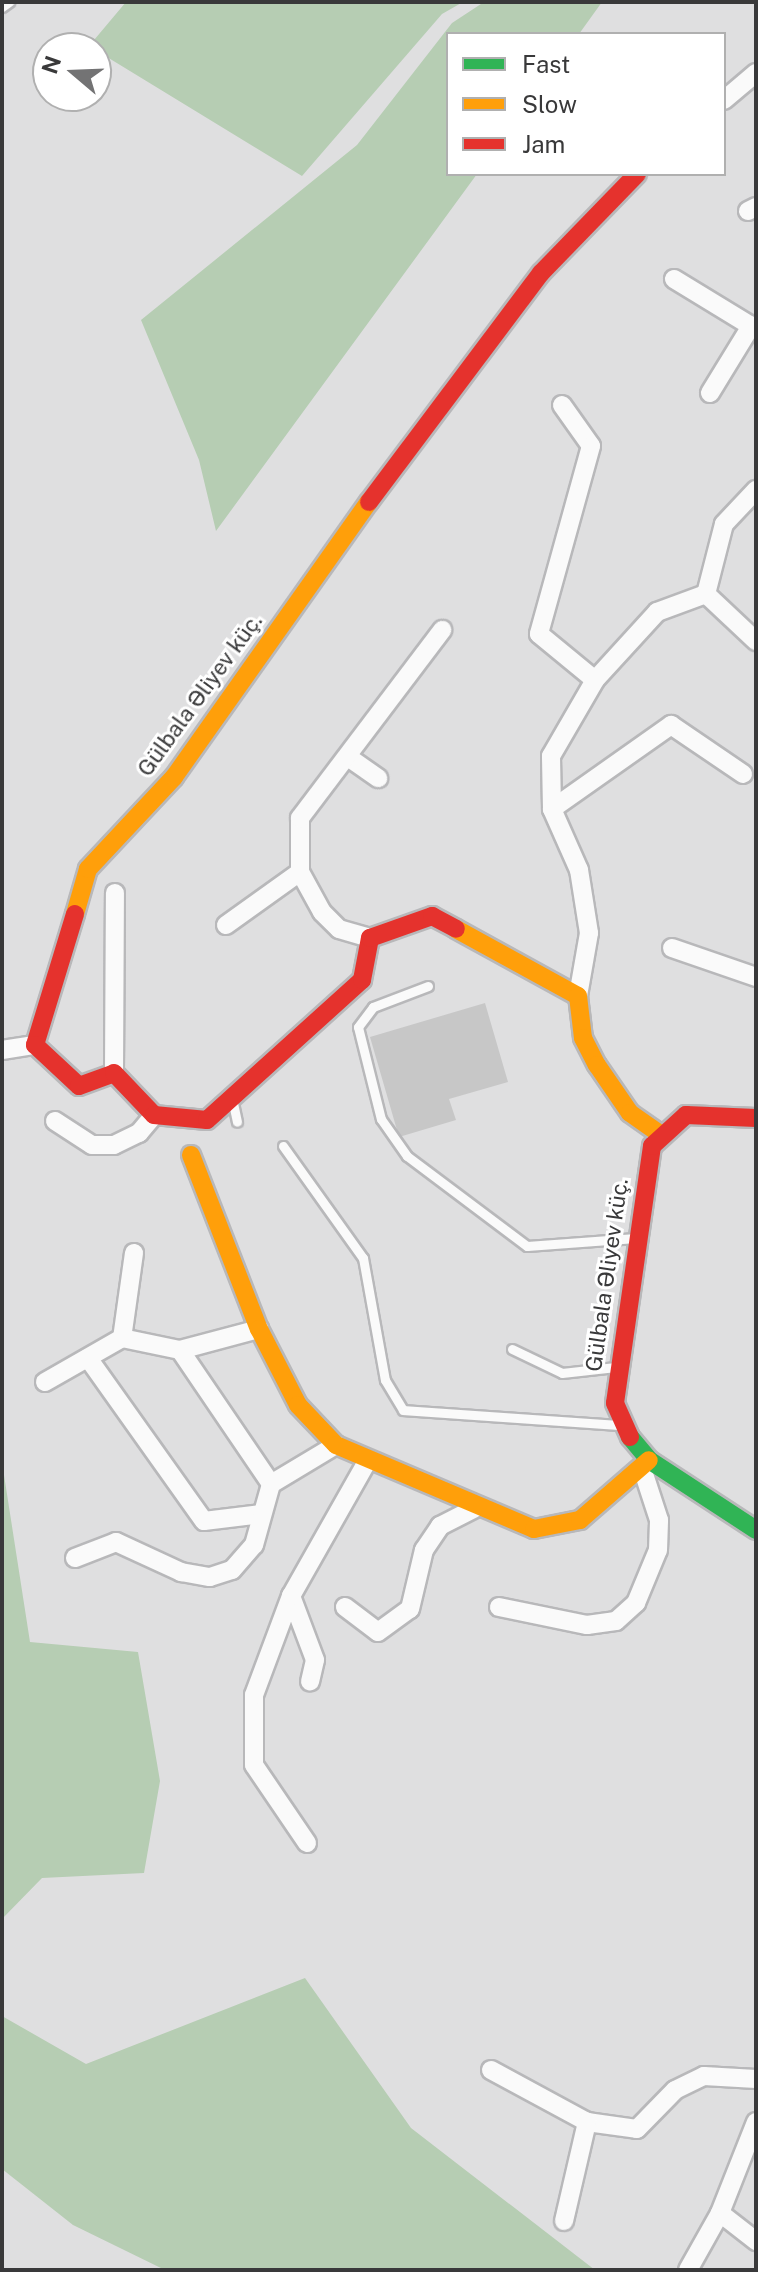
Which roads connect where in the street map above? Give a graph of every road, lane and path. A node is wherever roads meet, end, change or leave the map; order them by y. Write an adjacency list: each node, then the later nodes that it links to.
1 (9, 2): 2 (lane)
2 (2, 7)
3 (756, 73): 4 (street)
4 (726, 98)
5 (635, 176): 27 (street, Gülbala Əliyev küç.)
6 (674, 279): 7 (street)
7 (753, 328): 8 (street)
8 (710, 393)
9 (562, 405): 14 (street)
10 (756, 490): 11 (street)
11 (706, 594): 13 (street); 14 (street)
12 (442, 630): 15 (street)
13 (756, 641)
14 (595, 680): 18 (street)
15 (348, 757): 17 (street); 19 (street)
16 (743, 774): 18 (street)
17 (378, 778)
18 (552, 809): 26 (street)
19 (300, 872): 21 (street); 22 (street)
20 (115, 893): 29 (street)
21 (226, 925)
22 (370, 938): 26 (street); 30 (street)
23 (672, 948): 24 (street)
24 (756, 977)
25 (428, 986): 36 (lane)
26 (578, 996): 33 (street)
27 (35, 1045): 28 (street); 29 (street)
28 (2, 1050)
29 (114, 1073): 30 (street)
30 (154, 1115): 32 (street)
31 (756, 1118): 33 (street)
32 (55, 1121)
33 (659, 1133): 36 (street, Gülbala Əliyev küç.)
34 (283, 1146): 45 (lane)
35 (191, 1155): 38 (street)
36 (636, 1238): 43 (street, Gülbala Əliyev küç.)
37 (134, 1253): 39 (street)
38 (259, 1329): 41 (street); 46 (street)
39 (122, 1338): 41 (street); 42 (street)
40 (512, 1349): 43 (lane)
41 (180, 1350): 49 (street)
42 (88, 1358): 44 (street); 51 (street)
43 (616, 1367): 45 (street, Gülbala Əliyev küç.)
44 (45, 1382)
45 (620, 1425): 48 (street)
46 (336, 1445): 47 (street); 49 (street)
47 (368, 1460): 50 (street); 54 (street)
48 (646, 1465): 50 (street); 52 (street); 56 (street)
49 (271, 1484): 51 (street)
50 (474, 1509): 55 (street)
51 (262, 1514): 53 (street)
52 (756, 1530)
53 (75, 1558)
54 (291, 1596): 57 (street); 58 (street)
55 (345, 1607)
56 (499, 1607)
57 (310, 1681)
58 (307, 1843)
59 (491, 2070): 61 (street)
60 (756, 2079): 61 (street)
61 (587, 2122): 64 (street)
62 (756, 2122): 63 (street)
63 (720, 2213): 65 (street); 66 (street)
64 (564, 2221)
65 (756, 2241)
66 (688, 2270)

